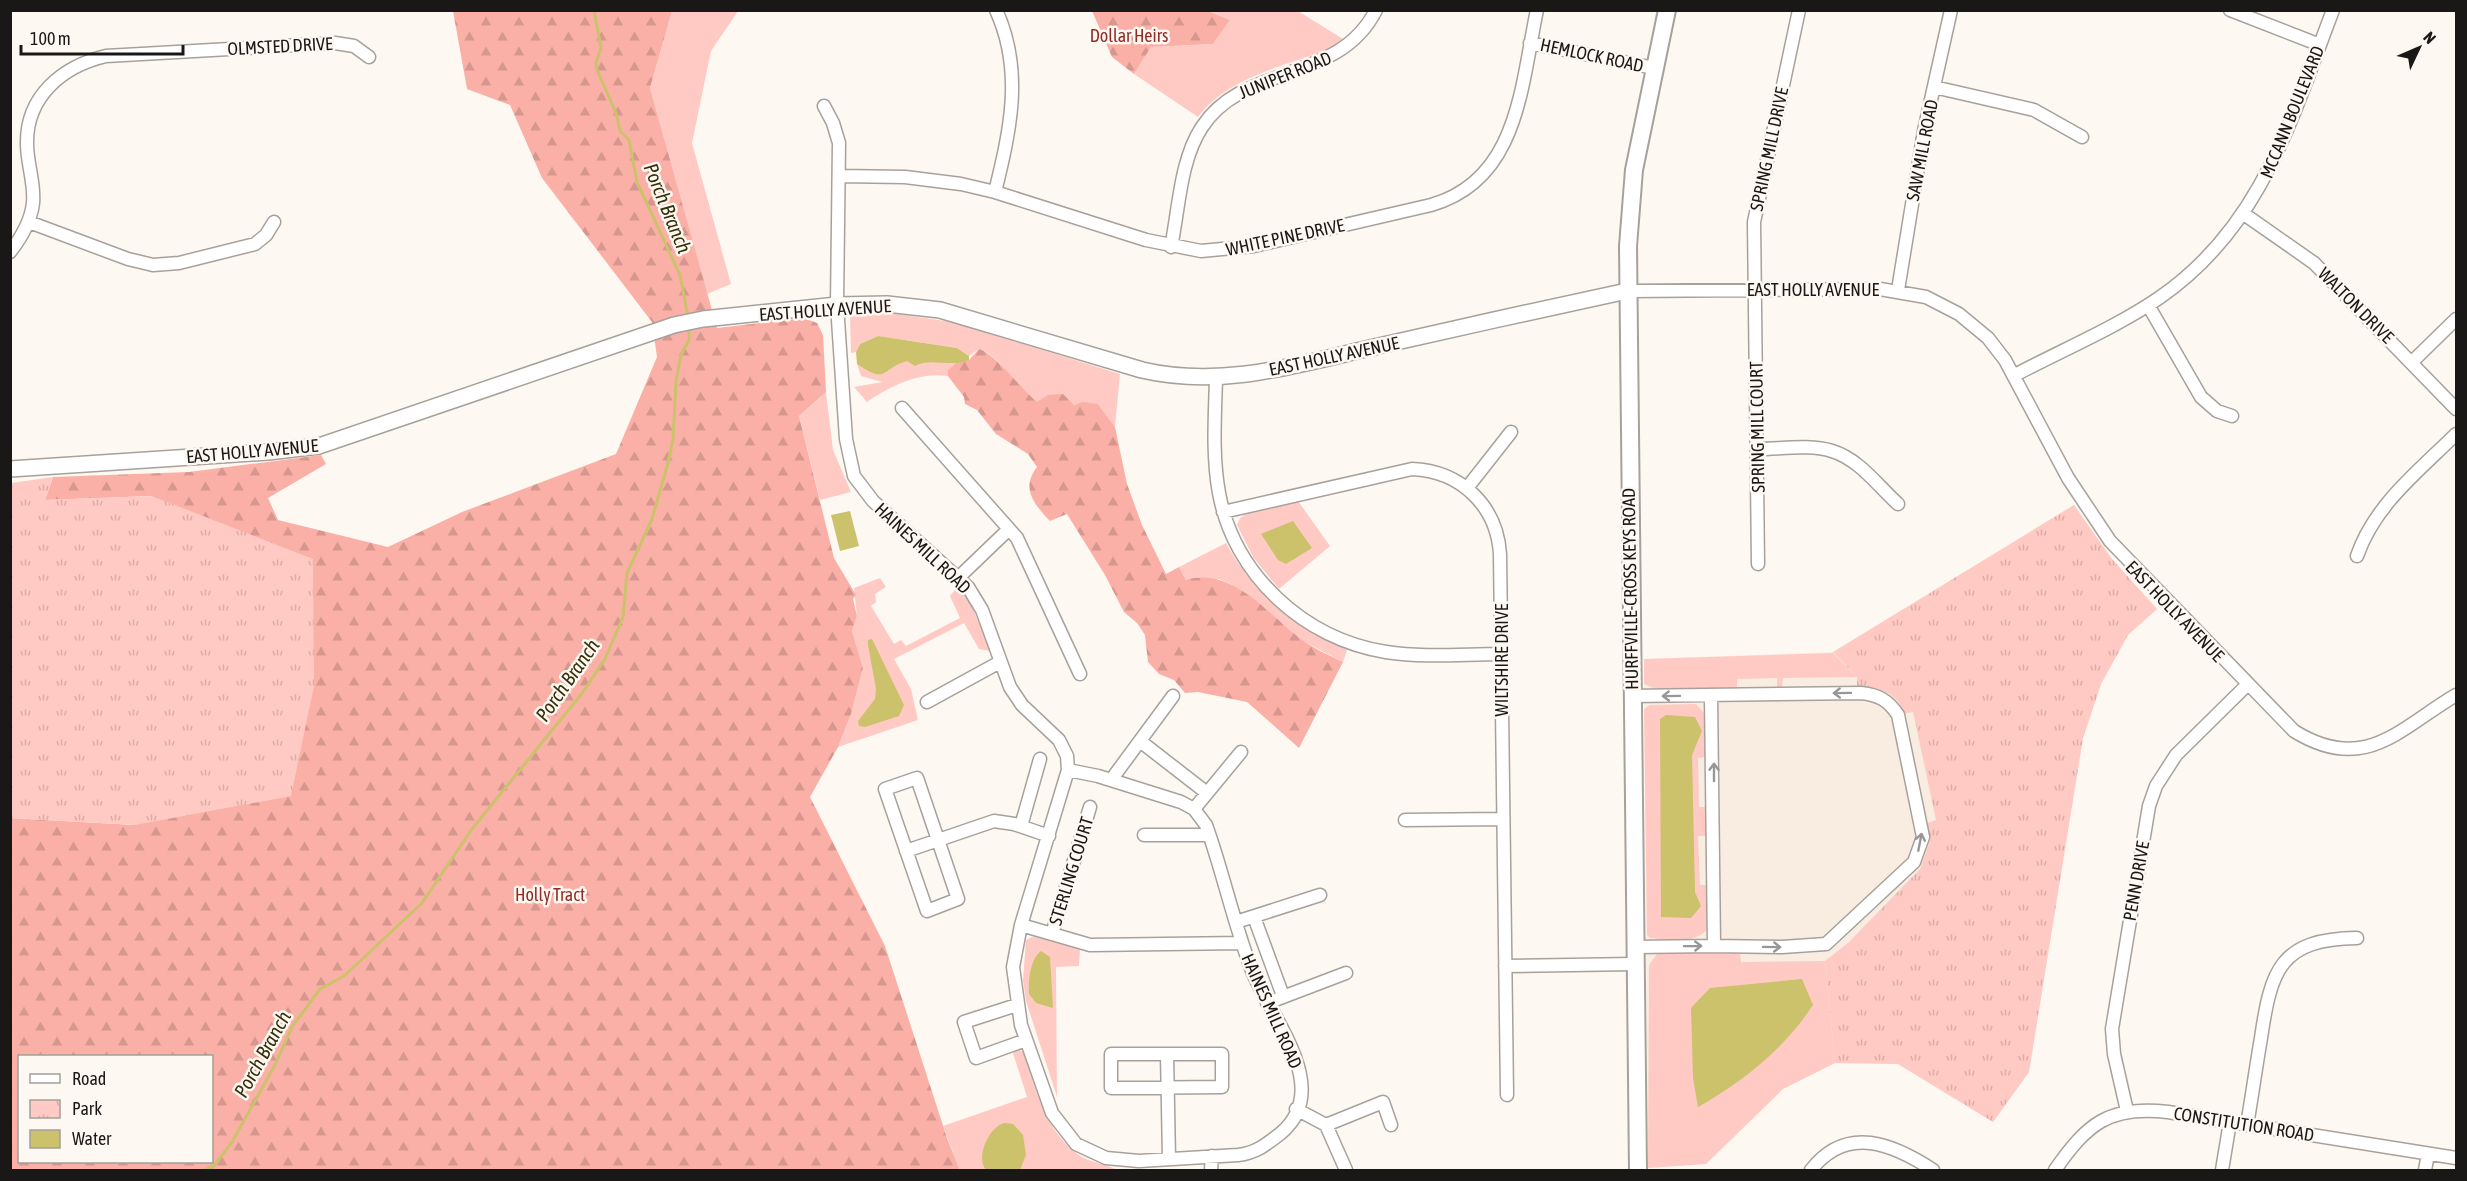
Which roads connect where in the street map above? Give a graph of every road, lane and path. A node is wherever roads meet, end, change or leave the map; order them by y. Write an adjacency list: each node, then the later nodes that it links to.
1 (996, 10): 17 (street)
2 (1376, 10): 21 (street, JUNIPER ROAD)
3 (1537, 10): 9 (street, WHITE PINE DRIVE)
4 (1667, 10): 12 (main road, HURFFVILLE-CROSS KEYS ROAD)
5 (1799, 10): 23 (street, SPRING MILL DRIVE)
6 (1951, 10): 13 (street, SAW MILL ROAD)
7 (2230, 10): 10 (street)
8 (2333, 10): 10 (street, MCCANN BOULEVARD)
9 (1530, 43): 12 (street, HEMLOCK ROAD); 21 (street, WHITE PINE DRIVE)
10 (2320, 45): 18 (street, MCCANN BOULEVARD)
11 (369, 57): 19 (street, OLMSTED DRIVE)
12 (1654, 68): 25 (main road, HURFFVILLE-CROSS KEYS ROAD)
13 (1934, 87): 15 (street); 24 (street, SAW MILL ROAD)
14 (824, 106): 16 (street, HAINES MILL ROAD)
15 (2082, 137)
16 (839, 176): 17 (street, WHITE PINE DRIVE); 26 (street, HAINES MILL ROAD)
17 (995, 192): 21 (street, WHITE PINE DRIVE)
18 (2244, 214): 27 (street, MCCANN BOULEVARD); 29 (street, WALTON DRIVE)
19 (28, 222): 20 (street); 22 (street, OLMSTED DRIVE)
20 (274, 222)
21 (1171, 246)
22 (10, 252)
23 (1755, 289): 24 (street, EAST HOLLY AVENUE); 25 (street, EAST HOLLY AVENUE); 37 (street, SPRING MILL COURT)
24 (1898, 290): 30 (street, EAST HOLLY AVENUE)
25 (1627, 291): 31 (street, EAST HOLLY AVENUE); 52 (main road, HURFFVILLE-CROSS KEYS ROAD)
26 (837, 305): 31 (street, EAST HOLLY AVENUE); 38 (street, EAST HOLLY AVENUE); 45 (street, HAINES MILL ROAD)
27 (2148, 305): 30 (street, MCCANN BOULEVARD); 34 (street)
28 (2457, 319): 29 (street)
29 (2412, 362): 33 (street, WALTON DRIVE)
30 (2014, 375): 49 (street, EAST HOLLY AVENUE)
31 (1216, 379): 41 (street)
32 (902, 408): 42 (street)
33 (2457, 409)
34 (2232, 416)
35 (1511, 432): 39 (street)
36 (2457, 434): 43 (street)
37 (1757, 449): 40 (street); 44 (street, SPRING MILL COURT)
38 (10, 469)
39 (1467, 488): 41 (street, WILTSHIRE DRIVE); 46 (street, WILTSHIRE DRIVE)
40 (1898, 504)
41 (1223, 512): 46 (street)
42 (1009, 529): 45 (street); 48 (street)
43 (2357, 556)
44 (1758, 564)
45 (958, 577): 47 (street, HAINES MILL ROAD)
46 (1500, 654): 63 (street, WILTSHIRE DRIVE)
47 (1000, 662): 54 (street); 58 (street, HAINES MILL ROAD)
48 (1080, 674)
49 (2247, 686): 50 (street, EAST HOLLY AVENUE); 90 (street, PENN DRIVE)
50 (2457, 694)
51 (1173, 696): 55 (street)
52 (1631, 696): 53 (street, one-way to 52); 79 (main road, HURFFVILLE-CROSS KEYS ROAD)
53 (1711, 696): 78 (street, one-way to 53); 78 (street, one-way to 53)
54 (927, 702)
55 (1140, 741): 59 (street); 60 (street)
56 (1241, 752): 60 (street)
57 (1041, 759): 65 (street)
58 (1068, 770): 59 (street); 68 (street, HAINES MILL ROAD)
59 (1111, 780): 62 (street)
60 (1207, 793): 62 (street)
61 (1090, 807): 75 (street, STERLING COURT)
62 (1194, 809): 67 (street, HAINES MILL ROAD)
63 (1503, 819): 64 (street); 80 (street, WILTSHIRE DRIVE)
64 (1404, 820)
65 (1021, 826): 68 (street); 69 (street)
66 (1144, 835): 67 (street)
67 (1209, 835): 73 (street, HAINES MILL ROAD)
68 (1049, 836): 74 (street, HAINES MILL ROAD)
69 (939, 840): 70 (street); 70 (street); 70 (street)
70 (906, 852)
71 (1320, 895): 72 (street)
72 (1254, 917): 73 (street); 82 (street)
73 (1236, 922): 77 (street, HAINES MILL ROAD)
74 (1021, 925): 75 (street); 84 (street, HAINES MILL ROAD)
75 (1052, 934): 77 (street)
76 (2357, 938): 94 (street)
77 (1242, 943): 83 (street, HAINES MILL ROAD)
78 (1714, 946): 79 (street, one-way to 78)
79 (1634, 955): 80 (street); 102 (main road, HURFFVILLE-CROSS KEYS ROAD)
80 (1505, 966): 88 (street, WILTSHIRE DRIVE)
81 (1346, 973): 82 (street)
82 (1283, 996): 83 (street)
83 (1267, 1003): 89 (street, HAINES MILL ROAD)
84 (1017, 1005): 85 (street, HAINES MILL ROAD); 85 (street)
85 (1026, 1040): 99 (street, HAINES MILL ROAD)
86 (1167, 1054): 87 (street); 87 (street); 87 (street)
87 (1167, 1089): 98 (street)
88 (1507, 1095)
89 (1296, 1109): 92 (street); 96 (street, HAINES MILL ROAD)
90 (2127, 1111): 91 (street, CONSTITUTION ROAD); 105 (street, CONSTITUTION ROAD)
91 (2230, 1122): 94 (street, CONSTITUTION ROAD); 106 (street)
92 (1326, 1125): 93 (street); 101 (street)
93 (1391, 1125)
94 (2247, 1125): 95 (street, CONSTITUTION ROAD)
95 (2428, 1154): 97 (street, CONSTITUTION ROAD); 107 (street)
96 (1212, 1156): 98 (street, HAINES MILL ROAD); 100 (street)
97 (2457, 1158)
98 (1169, 1159): 99 (street, HAINES MILL ROAD)
99 (1128, 1166)
100 (1210, 1170)
101 (1346, 1170)
102 (1638, 1170)
103 (1811, 1170): 104 (street)
104 (1933, 1170)
105 (2055, 1170)
106 (2222, 1170)
107 (2425, 1170)

